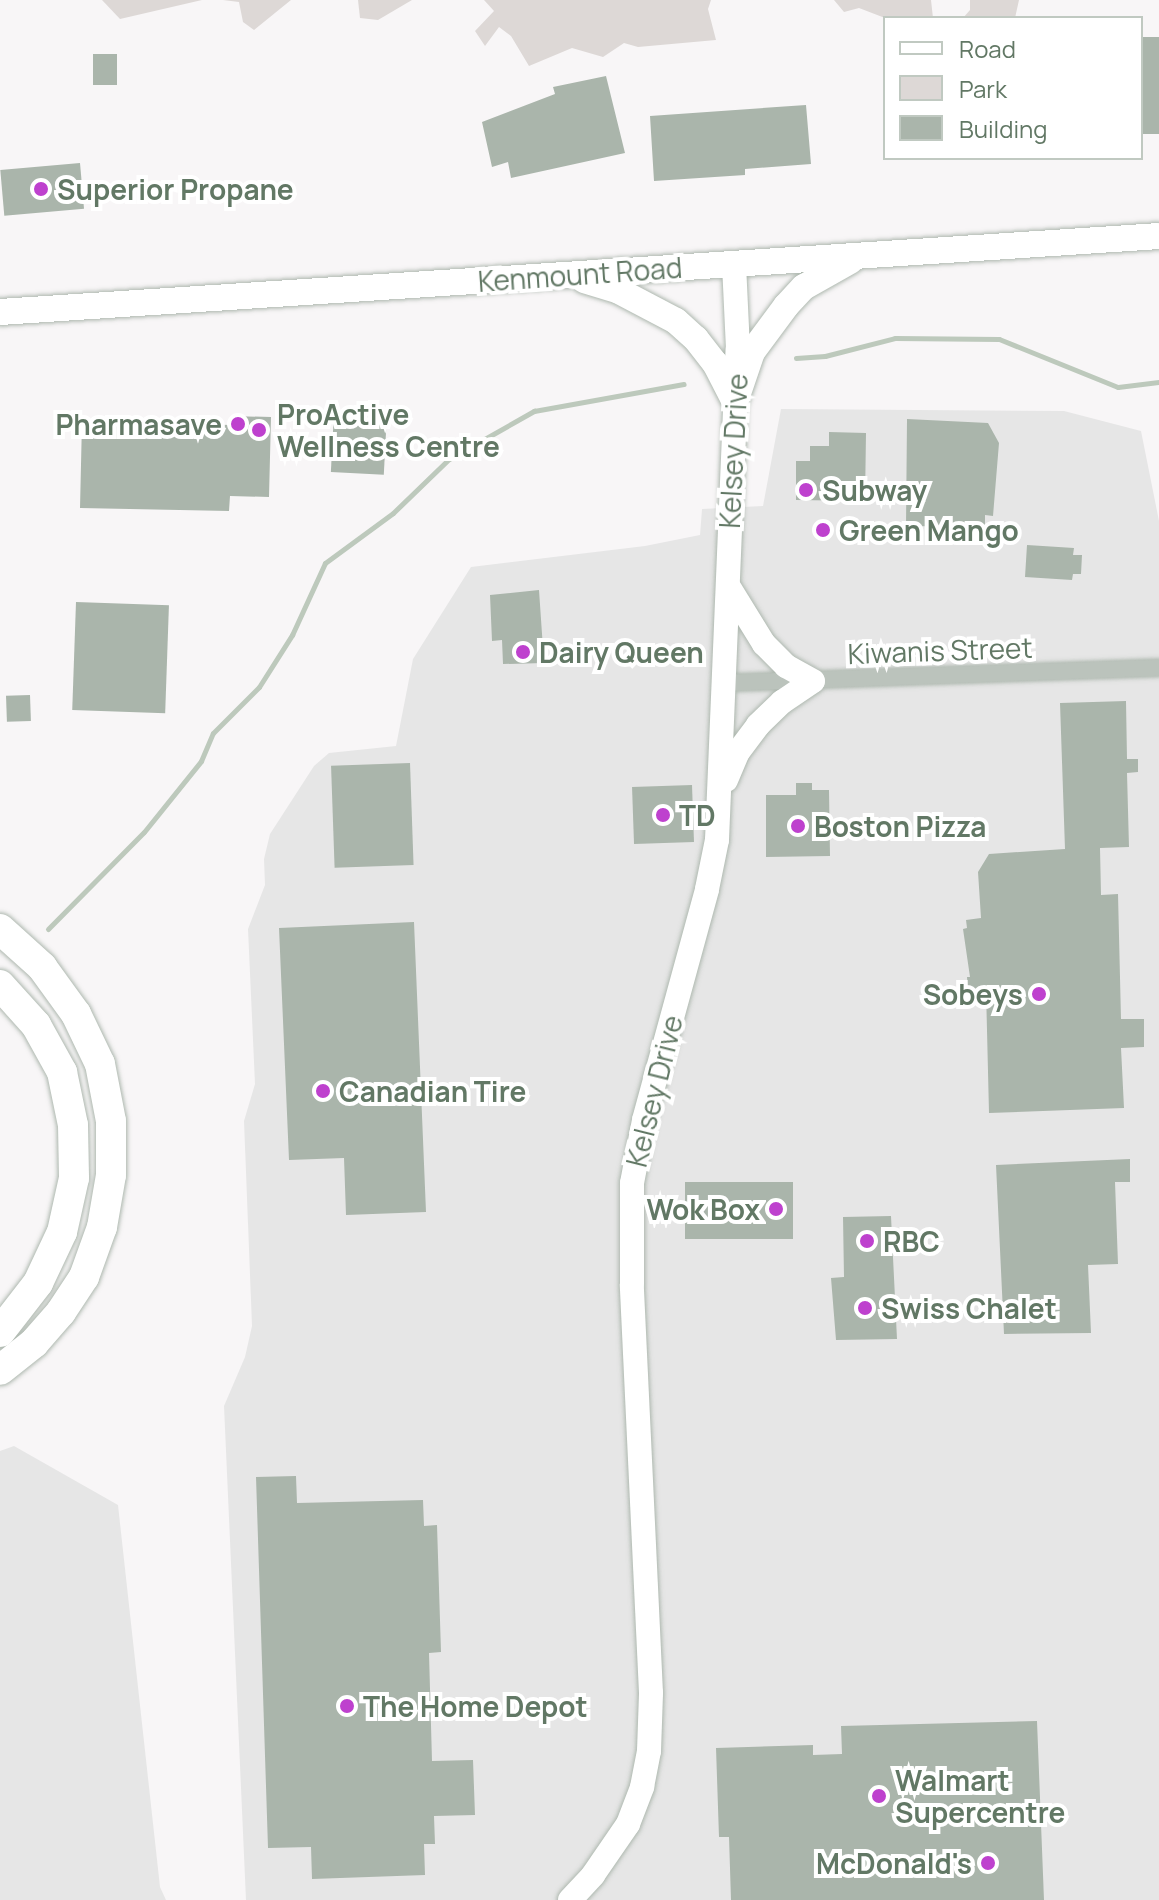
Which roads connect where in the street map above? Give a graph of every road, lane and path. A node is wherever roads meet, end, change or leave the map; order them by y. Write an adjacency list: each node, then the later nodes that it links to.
1 (1159, 236): 2 (main road, Kenmount Road)
2 (860, 255): 3 (main road, Kenmount Road); 6 (main road)
3 (734, 264): 4 (main road, Kenmount Road); 6 (main road, Kelsey Drive)
4 (570, 275): 5 (main road, Kenmount Road); 6 (main road)
5 (0, 312)
6 (735, 402): 7 (main road, Kelsey Drive)
7 (727, 583): 9 (main road); 10 (main road, Kelsey Drive)
8 (1159, 668): 9 (street, Kiwanis Street)
9 (813, 681): 10 (street, Kiwanis Street); 11 (main road)
10 (723, 683): 11 (main road, Kelsey Drive)
11 (721, 793): 16 (main road, Kelsey Drive)
12 (0, 929): 15 (highway)
13 (0, 985): 14 (highway)
14 (0, 1332)
15 (0, 1370)
16 (570, 1900)

